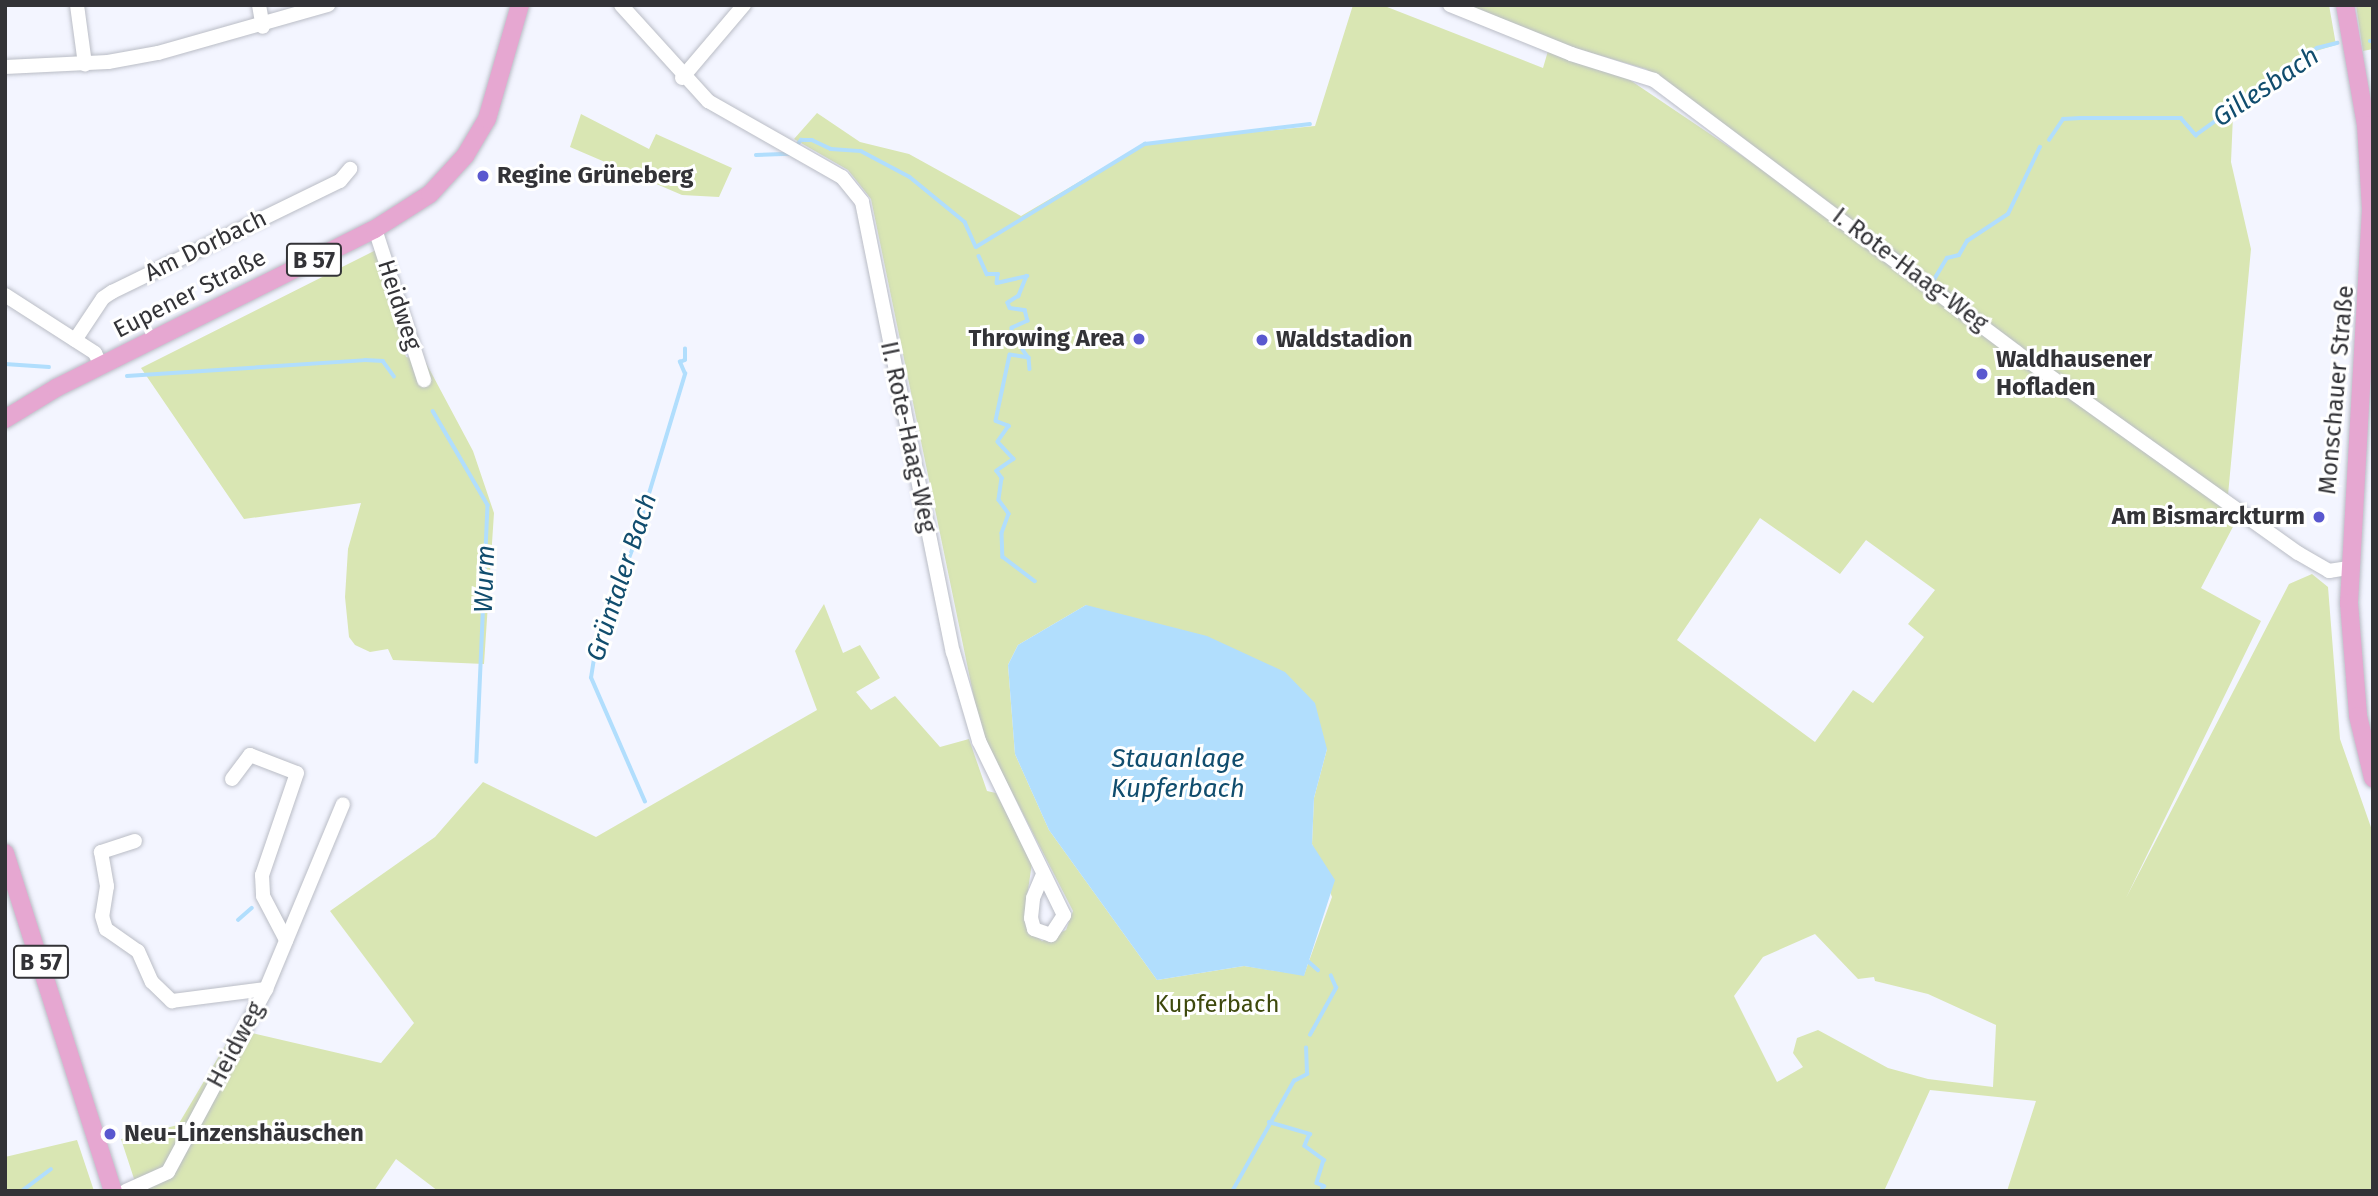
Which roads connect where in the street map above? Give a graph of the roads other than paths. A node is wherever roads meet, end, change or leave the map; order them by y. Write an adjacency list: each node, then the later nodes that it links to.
1 (77, 5): 10 (street)
2 (259, 5): 9 (street)
3 (328, 5): 9 (street)
4 (520, 5): 14 (main road, Eupener Straße / B 57)
5 (621, 5): 12 (street, II. Rote-Haag-Weg)
6 (744, 5): 12 (street)
7 (1450, 5): 20 (street, I. Rote-Haag-Weg)
8 (2345, 5): 20 (main road, Monschauer Straße)
9 (263, 27): 10 (street)
10 (85, 64): 11 (street)
11 (5, 67)
12 (682, 78): 26 (street, II. Rote-Haag-Weg)
13 (350, 169): 16 (street, Am Dorbach)
14 (375, 229): 17 (main road, Eupener Straße / B 57); 18 (street, Heidweg)
15 (5, 295): 16 (street)
16 (75, 340): 17 (street)
17 (101, 366): 19 (main road, Eupener Straße / B 57)
18 (424, 380)
19 (5, 419)
20 (2349, 568): 21 (main road, Monschauer Straße)
21 (2373, 778)
22 (232, 779): 27 (street)
23 (343, 804): 27 (street, Heidweg)
24 (135, 841): 28 (street, Heidweg)
25 (5, 853): 29 (main road, B 57)
26 (1043, 874)
27 (286, 940): 28 (street, Heidweg)
28 (266, 989): 30 (street, Heidweg)
29 (113, 1191)
30 (126, 1191)

